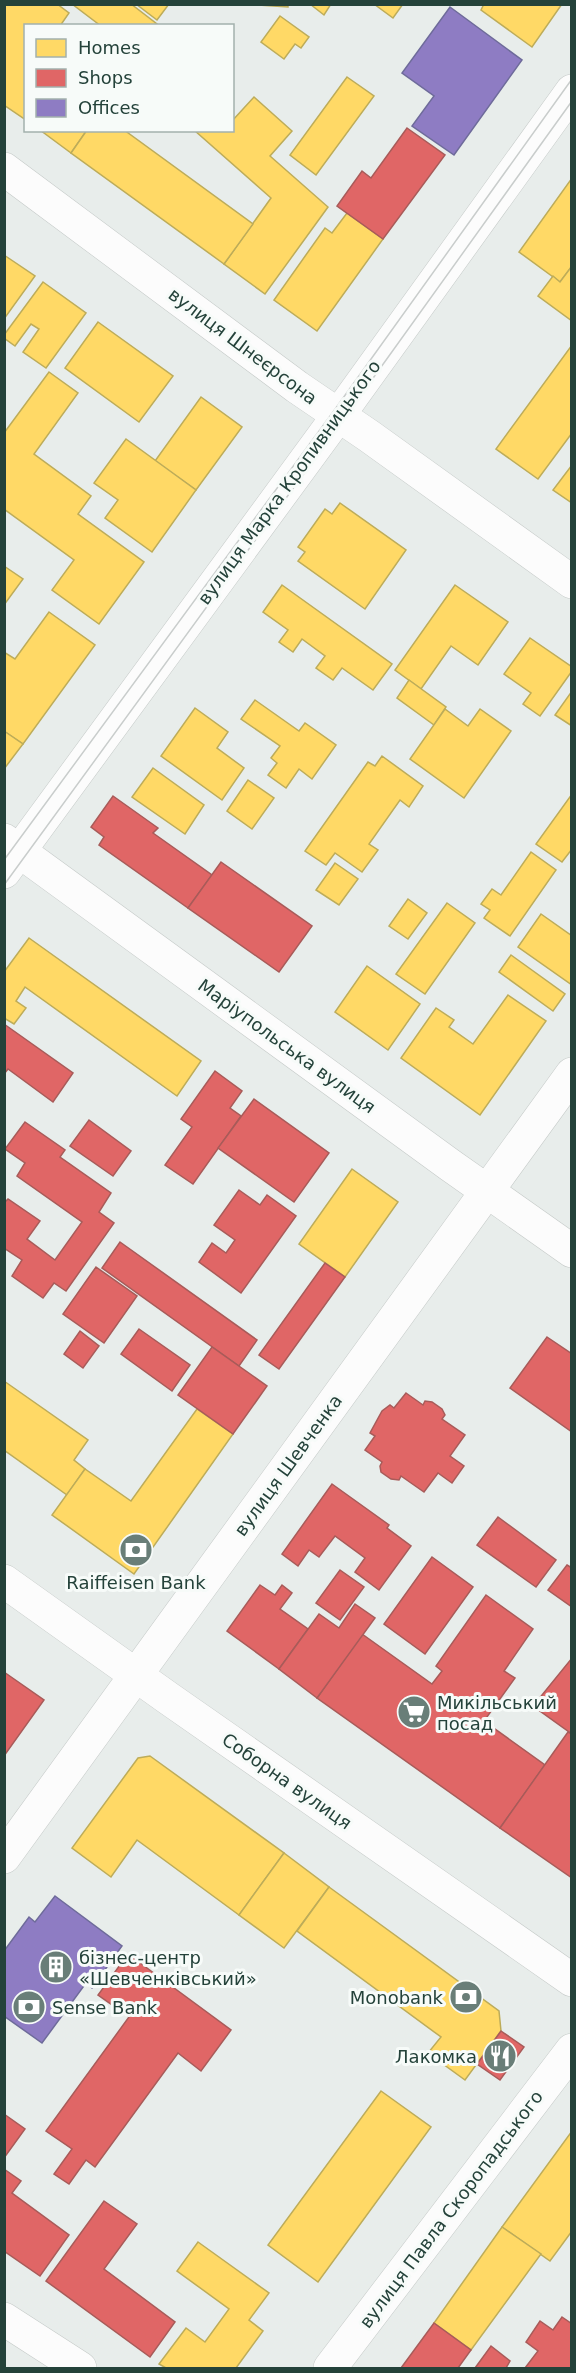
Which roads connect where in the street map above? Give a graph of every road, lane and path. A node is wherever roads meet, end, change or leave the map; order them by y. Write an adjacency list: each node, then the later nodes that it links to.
1 (572, 91): 3 (street, вулиця Марка Кропивницького)
2 (4, 169): 3 (street, вулиця Шнеєрсона)
3 (338, 416): 4 (street, вулиця Шнеєрсона); 5 (street, вулиця Марка Кропивницького)
4 (572, 582)
5 (10, 854): 7 (street, Маріупольська вулиця)
6 (572, 1074): 7 (street, вулиця Шевченка)
7 (487, 1191): 8 (street, Маріупольська вулиця); 10 (street, вулиця Шевченка)
8 (572, 1251)
9 (4, 1581): 10 (street, Соборна вулиця)
10 (136, 1676): 11 (street, вулиця Шевченка); 12 (street, Соборна вулиця)
11 (4, 1857)
12 (572, 1980)
13 (572, 2050): 16 (street, вулиця Павла Скоропадського)
14 (4, 2319): 15 (street)
15 (80, 2368)
16 (330, 2368)

